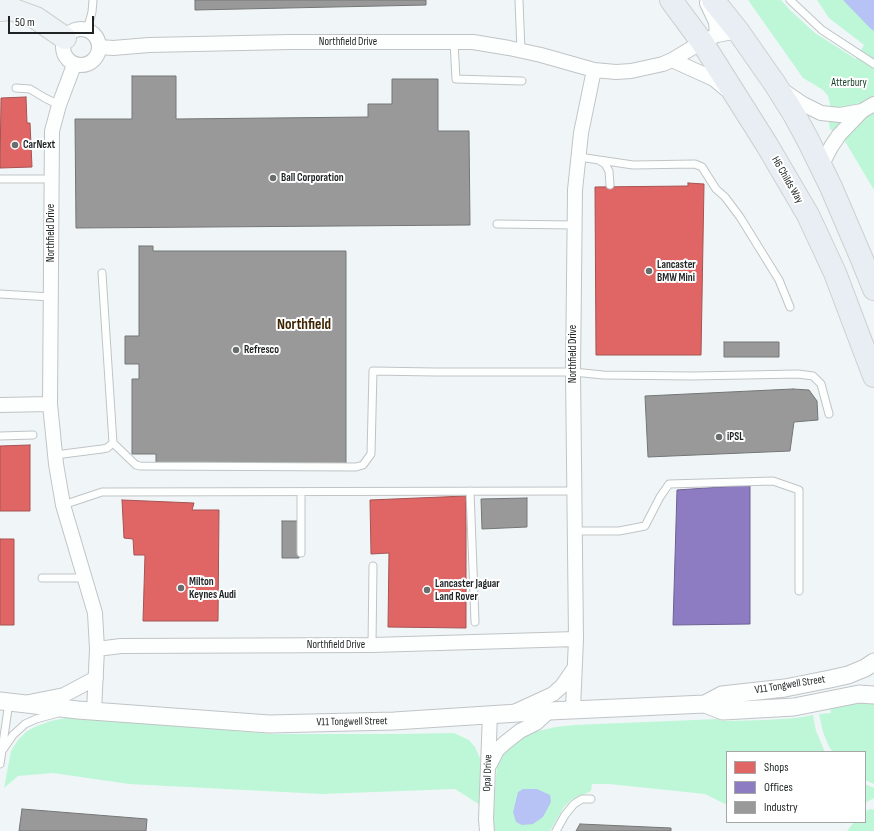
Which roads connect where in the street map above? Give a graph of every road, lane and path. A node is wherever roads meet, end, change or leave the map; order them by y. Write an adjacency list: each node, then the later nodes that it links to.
1 (24, 0): 9 (main road)
2 (93, 0): 10 (lane)
3 (519, 0): 15 (lane)
4 (671, 0): 11 (highway, H6 Childs Way)
5 (706, 0): 11 (street)
6 (713, 0): 11 (highway, H6 Childs Way)
7 (790, 0): 17 (lane)
8 (0, 10): 9 (main road)
9 (36, 18): 12 (main road)
10 (87, 30): 12 (street); 14 (street)
11 (719, 36): 16 (street, Northfield Drive); 21 (highway, H6 Childs Way); 25 (highway, H6 Childs Way)
12 (65, 38): 18 (street)
13 (454, 42): 14 (street, Northfield Drive); 15 (street, Northfield Drive); 20 (lane)
14 (100, 47): 18 (street)
15 (521, 51): 19 (street, Northfield Drive)
16 (672, 60): 19 (street, Northfield Drive); 25 (street)
17 (874, 64)
18 (74, 65): 23 (street, Northfield Drive)
19 (594, 70): 26 (street, Northfield Drive)
20 (522, 81)
21 (775, 84): 24 (street); 28 (highway, H6 Childs Way)
22 (16, 88): 23 (lane)
23 (59, 105): 30 (street, Northfield Drive)
24 (868, 108): 28 (street)
25 (750, 119): 40 (highway, H6 Childs Way)
26 (579, 157): 27 (lane); 33 (street, Northfield Drive)
27 (598, 160): 31 (lane); 38 (lane)
28 (821, 166): 35 (highway, H6 Childs Way)
29 (0, 179): 30 (lane)
30 (52, 179): 37 (street, Northfield Drive)
31 (610, 185)
32 (497, 224): 33 (lane)
33 (574, 225): 39 (street, Northfield Drive)
34 (102, 273): 46 (lane)
35 (874, 289)
36 (0, 294): 37 (lane)
37 (51, 297): 41 (street, Northfield Drive)
38 (790, 307)
39 (573, 372): 43 (lane); 46 (lane); 49 (street, Northfield Drive)
40 (874, 376)
41 (50, 404): 42 (street); 47 (street, Northfield Drive)
42 (0, 405)
43 (829, 414)
44 (33, 435): 45 (lane)
45 (0, 436)
46 (113, 443): 47 (lane)
47 (55, 455): 51 (street, Northfield Drive)
48 (470, 491): 49 (lane); 50 (lane); 58 (lane)
49 (574, 491): 52 (street, Northfield Drive)
50 (302, 492): 51 (lane); 53 (lane)
51 (63, 505): 56 (street, Northfield Drive)
52 (574, 531): 57 (lane); 59 (street, Northfield Drive)
53 (301, 553)
54 (373, 566): 60 (lane)
55 (42, 578): 56 (lane)
56 (84, 578): 61 (street, Northfield Drive)
57 (799, 591)
58 (475, 622)
59 (576, 639): 60 (street, Northfield Drive); 63 (street, Northfield Drive)
60 (372, 645): 61 (street, Northfield Drive)
61 (97, 649): 64 (street, Northfield Drive)
62 (874, 662): 67 (street, V11 Tongwell Street)
63 (573, 670): 68 (street, Northfield Drive); 73 (street)
64 (96, 678): 66 (street); 70 (street, Northfield Drive)
65 (874, 695): 67 (street, V11 Tongwell Street)
66 (9, 702): 69 (street, V11 Tongwell Street); 74 (lane)
67 (705, 704): 68 (street, V11 Tongwell Street)
68 (573, 709): 71 (street, V11 Tongwell Street)
69 (78, 710): 70 (street, V11 Tongwell Street); 74 (lane)
70 (94, 711): 72 (street, V11 Tongwell Street)
71 (549, 711): 73 (street, V11 Tongwell Street); 76 (street)
72 (490, 714): 73 (street, V11 Tongwell Street); 76 (street, Opal Drive)
73 (510, 714)
74 (2, 751): 75 (lane)
75 (0, 764)
76 (488, 767): 78 (street, Opal Drive)
77 (591, 799): 79 (lane)
78 (488, 831)
79 (556, 831)

